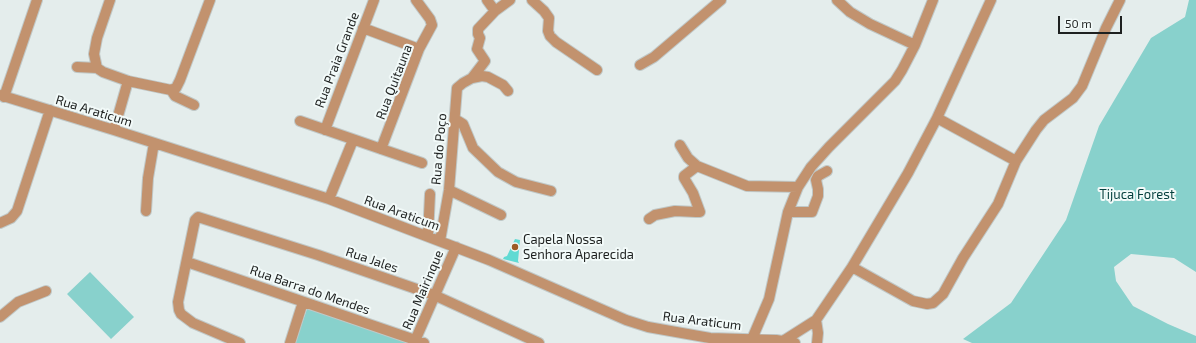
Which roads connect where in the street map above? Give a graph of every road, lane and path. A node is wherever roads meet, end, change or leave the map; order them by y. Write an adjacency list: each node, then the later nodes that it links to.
1 (37, 0): 26 (street)
2 (110, 0): 20 (street)
3 (210, 0): 24 (street)
4 (374, 0): 15 (street, Rua Praia Grande)
5 (416, 0): 17 (street, Rua Quitauna)
6 (487, 0): 14 (street)
7 (510, 0): 14 (street)
8 (532, 0): 21 (street)
9 (721, 0): 18 (street)
10 (837, 0): 16 (street)
11 (933, 0): 16 (street)
12 (991, 0): 29 (street)
13 (1120, 0): 38 (street)
14 (495, 11): 22 (street)
15 (363, 28): 17 (street); 33 (street, Rua Praia Grande)
16 (915, 45): 42 (street)
17 (419, 49): 37 (street, Rua Quitauna)
18 (640, 65)
19 (77, 67): 20 (street)
20 (97, 68): 23 (street)
21 (597, 70)
22 (477, 77): 25 (street); 30 (street, Rua do Poço)
23 (128, 80): 24 (street); 32 (street)
24 (171, 90): 27 (street)
25 (508, 91)
26 (2, 96): 28 (street, Rua Araticum)
27 (194, 106)
28 (50, 110): 32 (street, Rua Araticum); 51 (street)
29 (937, 118): 38 (street); 56 (street)
30 (455, 119): 43 (street, Rua do Poço); 44 (street)
31 (300, 121): 33 (street)
32 (114, 130): 35 (street, Rua Araticum)
33 (325, 130): 34 (street)
34 (353, 140): 37 (street); 46 (street)
35 (154, 143): 46 (street, Rua Araticum); 47 (street)
36 (680, 145): 40 (street)
37 (381, 149): 39 (street)
38 (1016, 161): 56 (street)
39 (422, 163)
40 (697, 166): 42 (street); 50 (street)
41 (827, 171): 48 (street)
42 (798, 187): 48 (street)
43 (449, 190): 49 (street); 53 (street, Rua do Poço)
44 (551, 191)
45 (430, 194): 52 (street)
46 (329, 199): 52 (street, Rua Araticum)
47 (146, 211)
48 (788, 212): 63 (street)
49 (501, 214)
50 (649, 219)
51 (0, 223)
52 (428, 236): 53 (street, Rua Araticum)
53 (440, 240): 54 (street, Rua Araticum)
54 (456, 247): 58 (street, Rua Mairinque); 62 (street, Rua Araticum)
55 (187, 262): 58 (street, Rua Jales); 59 (street, Rua Barra do Mendes); 68 (street)
56 (852, 267): 61 (street)
57 (46, 291): 60 (street)
58 (434, 295): 67 (street, Rua Mairinque); 70 (street, Rua Jales)
59 (303, 302): 67 (street, Rua Barra do Mendes); 69 (street)
60 (0, 318)
61 (816, 320): 66 (street); 72 (street)
62 (678, 338): 64 (street, Rua Araticum)
63 (752, 339): 64 (street, Rua Araticum); 65 (street, Rua Araticum)
64 (736, 341)
65 (765, 341): 66 (street, Rua Araticum)
66 (783, 341): 71 (street, Rua Araticum)
67 (418, 342)
68 (240, 343)
69 (290, 343)
70 (539, 343)
71 (795, 343)
72 (817, 343)

